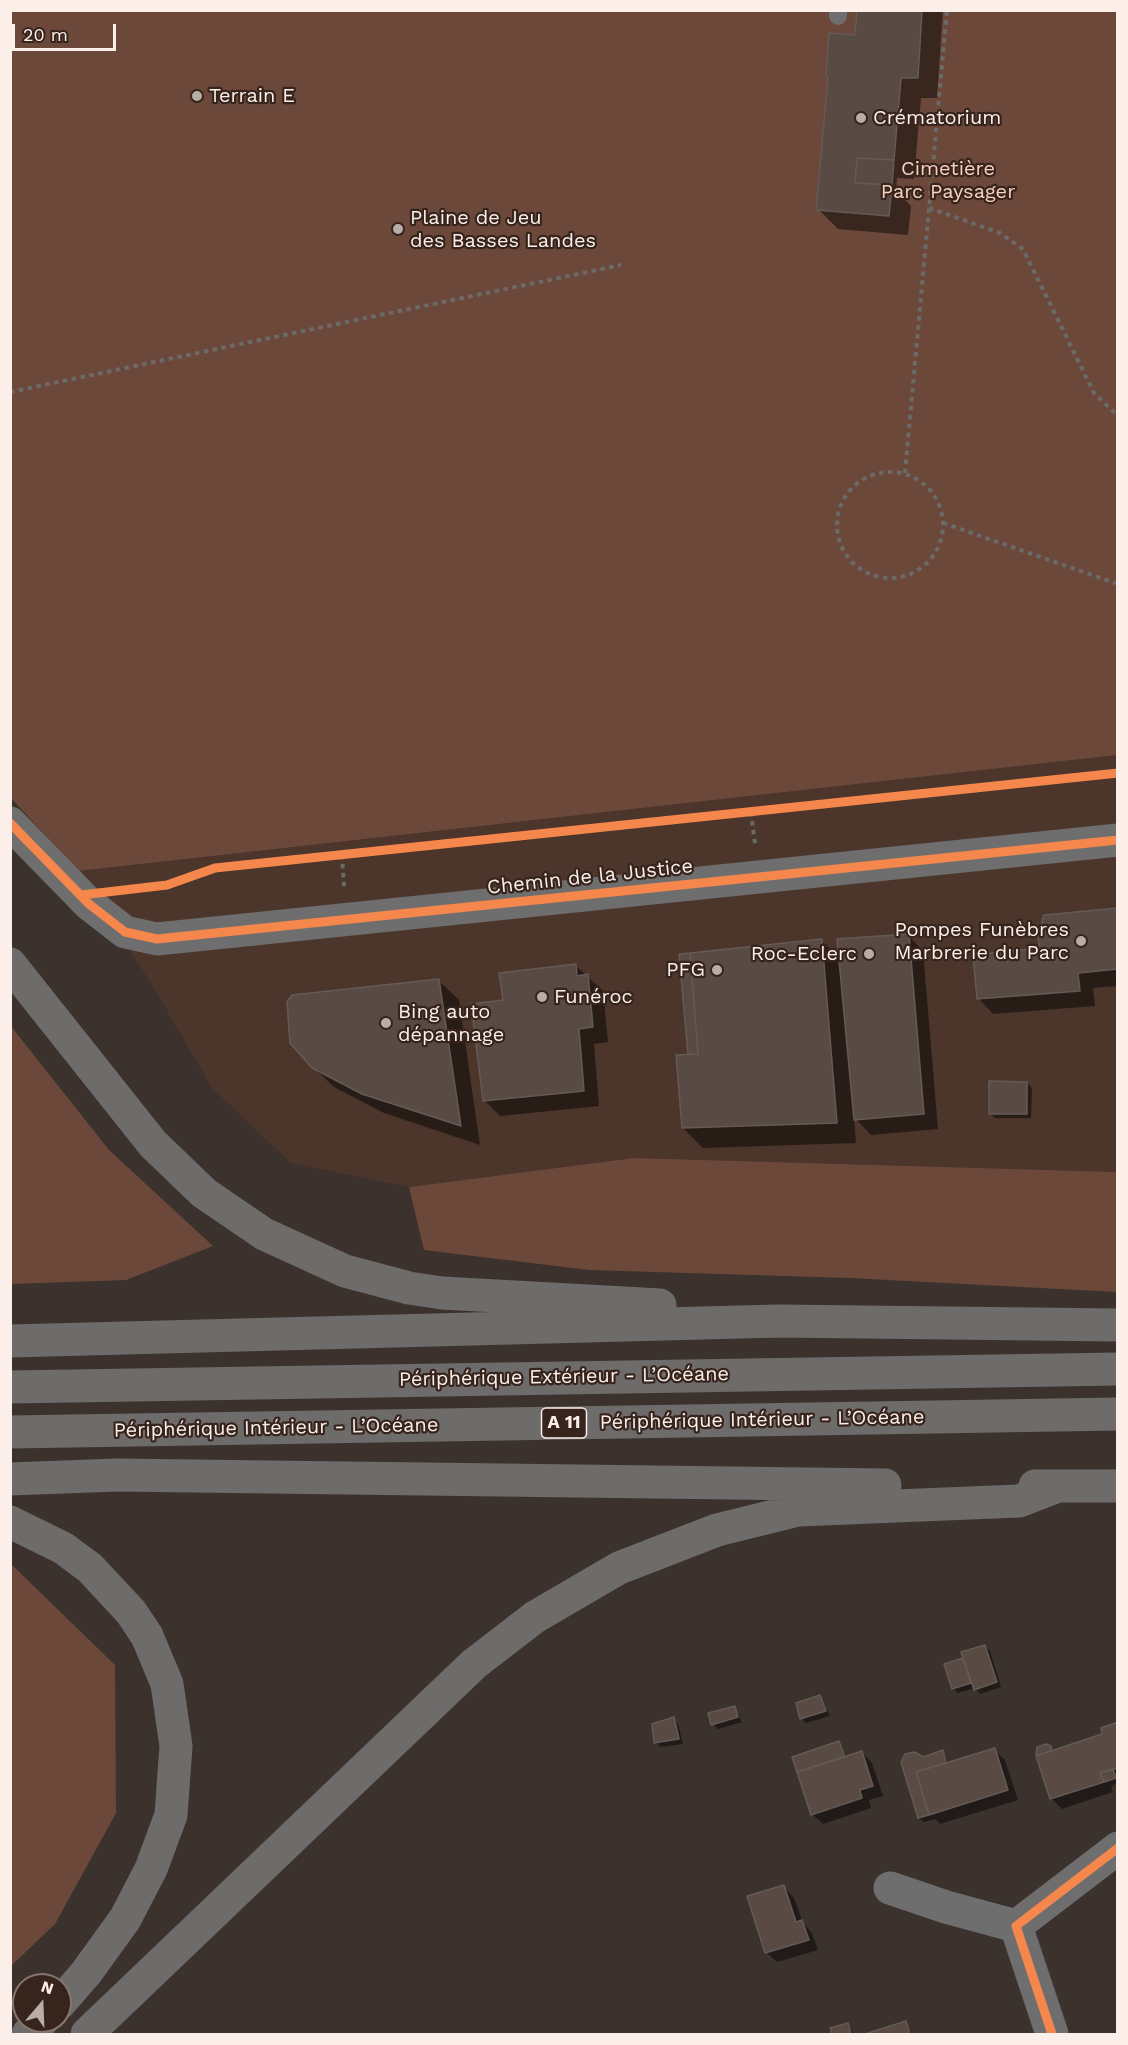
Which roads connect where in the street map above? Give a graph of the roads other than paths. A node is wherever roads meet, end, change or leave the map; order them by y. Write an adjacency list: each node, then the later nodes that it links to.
1 (10, 823): 2 (street, Chemin de la Justice)
2 (1118, 840)
3 (10, 964): 4 (highway)
4 (779, 1321): 5 (highway); 6 (highway)
5 (1118, 1325)
6 (10, 1341)
7 (1118, 1370): 8 (highway, Périphérique Extérieur - L’Océane)
8 (10, 1387)
9 (1118, 1414): 10 (highway, Périphérique Intérieur - L’Océane / A 11)
10 (10, 1432)
11 (10, 1479): 12 (highway)
12 (1058, 1486): 13 (highway); 19 (highway)
13 (1118, 1486)
14 (10, 1522): 18 (highway)
15 (1118, 1848): 17 (street)
16 (890, 1888): 17 (street)
17 (1016, 1926): 20 (street)
18 (72, 1987)
19 (87, 2034)
20 (1052, 2034)

